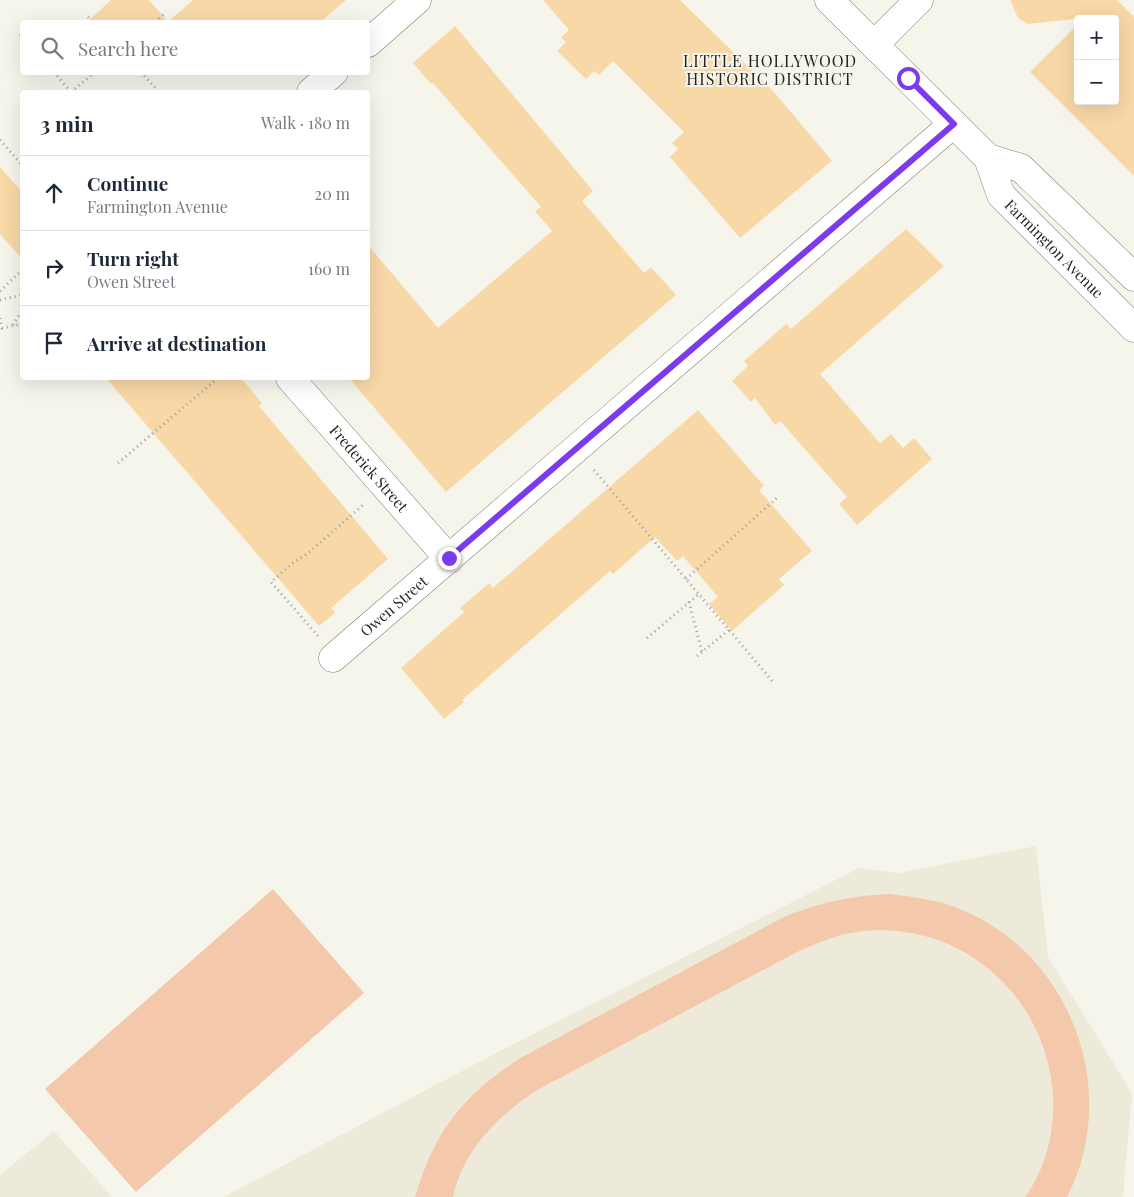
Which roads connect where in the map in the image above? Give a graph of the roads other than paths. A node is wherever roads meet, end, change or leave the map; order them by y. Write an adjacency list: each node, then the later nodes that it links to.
1 (417, 0): 4 (street)
2 (829, 0): 5 (street, Farmington Avenue)
3 (919, 0): 5 (street)
4 (370, 41)
5 (874, 45): 8 (street, Farmington Avenue)
6 (331, 75): 7 (street)
7 (313, 90)
8 (954, 124): 9 (street, Farmington Avenue); 13 (street, Owen Street)
9 (988, 158): 10 (street, Farmington Avenue); 11 (street, Farmington Avenue)
10 (1134, 277)
11 (1134, 328)
12 (292, 380): 13 (street, Frederick Street)
13 (449, 558): 14 (street, Owen Street)
14 (326, 648)

